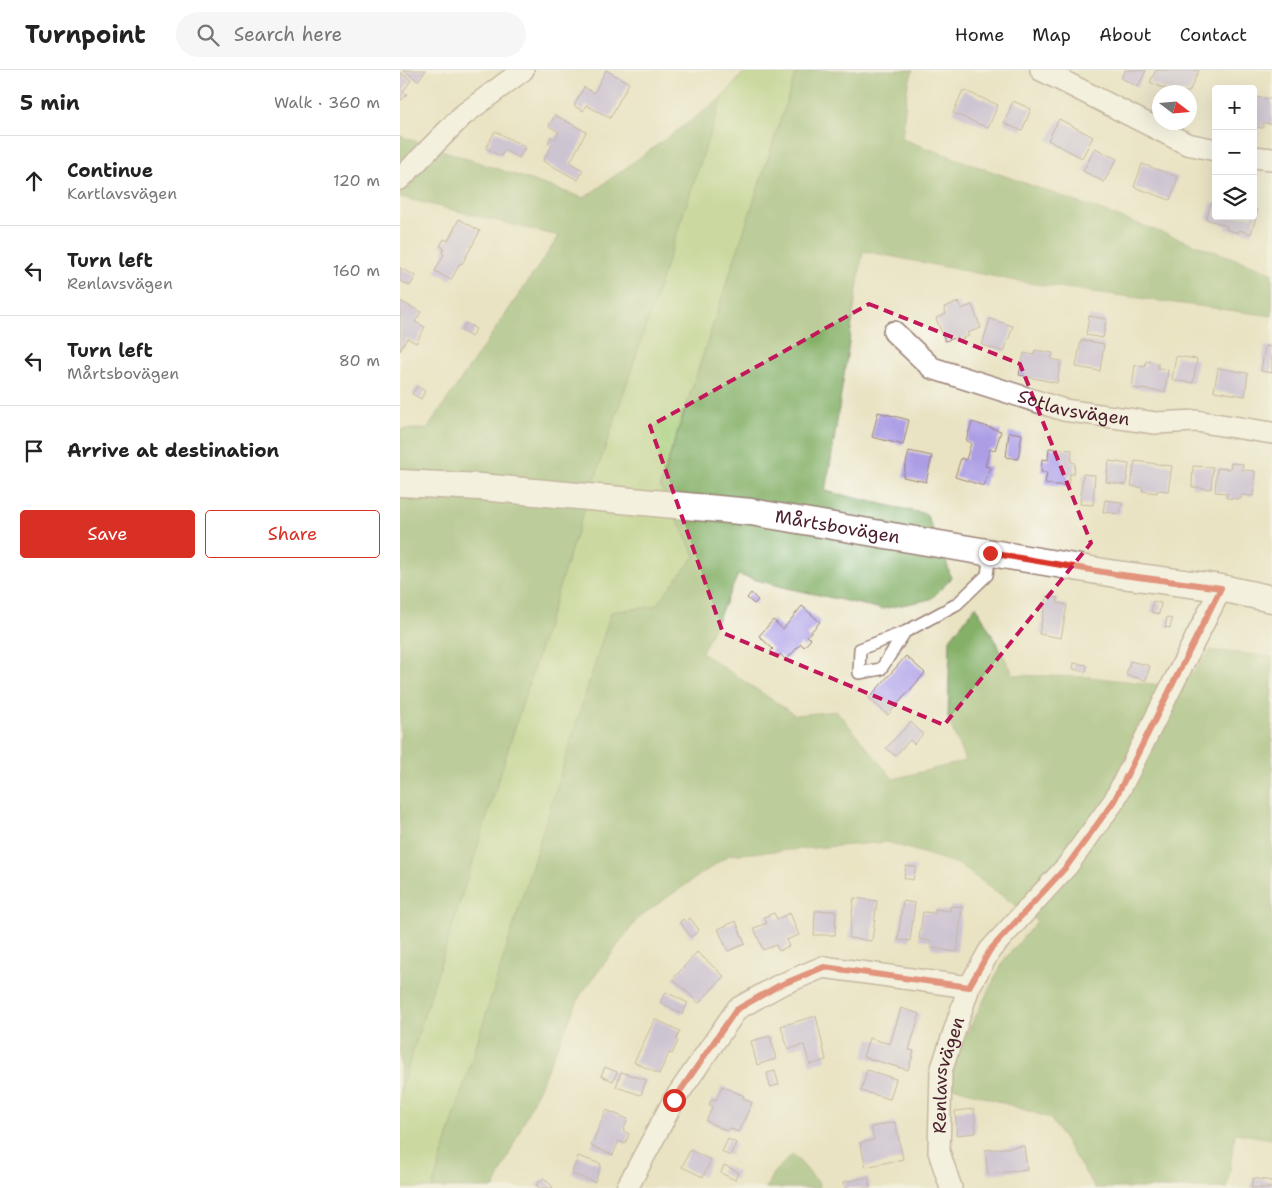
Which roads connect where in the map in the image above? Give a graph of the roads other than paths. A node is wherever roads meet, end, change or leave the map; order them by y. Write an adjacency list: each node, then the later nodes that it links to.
1 (523, 70): 6 (street)
2 (1042, 70): 3 (street)
3 (1212, 149)
4 (1257, 157): 5 (street)
5 (1272, 159)
6 (400, 179)
7 (894, 332): 8 (street, Sotlavsvägen)
8 (1272, 433)
9 (400, 483): 10 (street, Mårtsbovägen)
10 (990, 553): 11 (street, Mårtsbovägen); 13 (lane)
11 (1221, 588): 12 (street, Mårtsbovägen); 14 (street, Renlavsvägen)
12 (1272, 599)
13 (905, 632)
14 (969, 987): 15 (street); 16 (street, Renlavsvägen)
15 (627, 1188)
16 (951, 1188)

